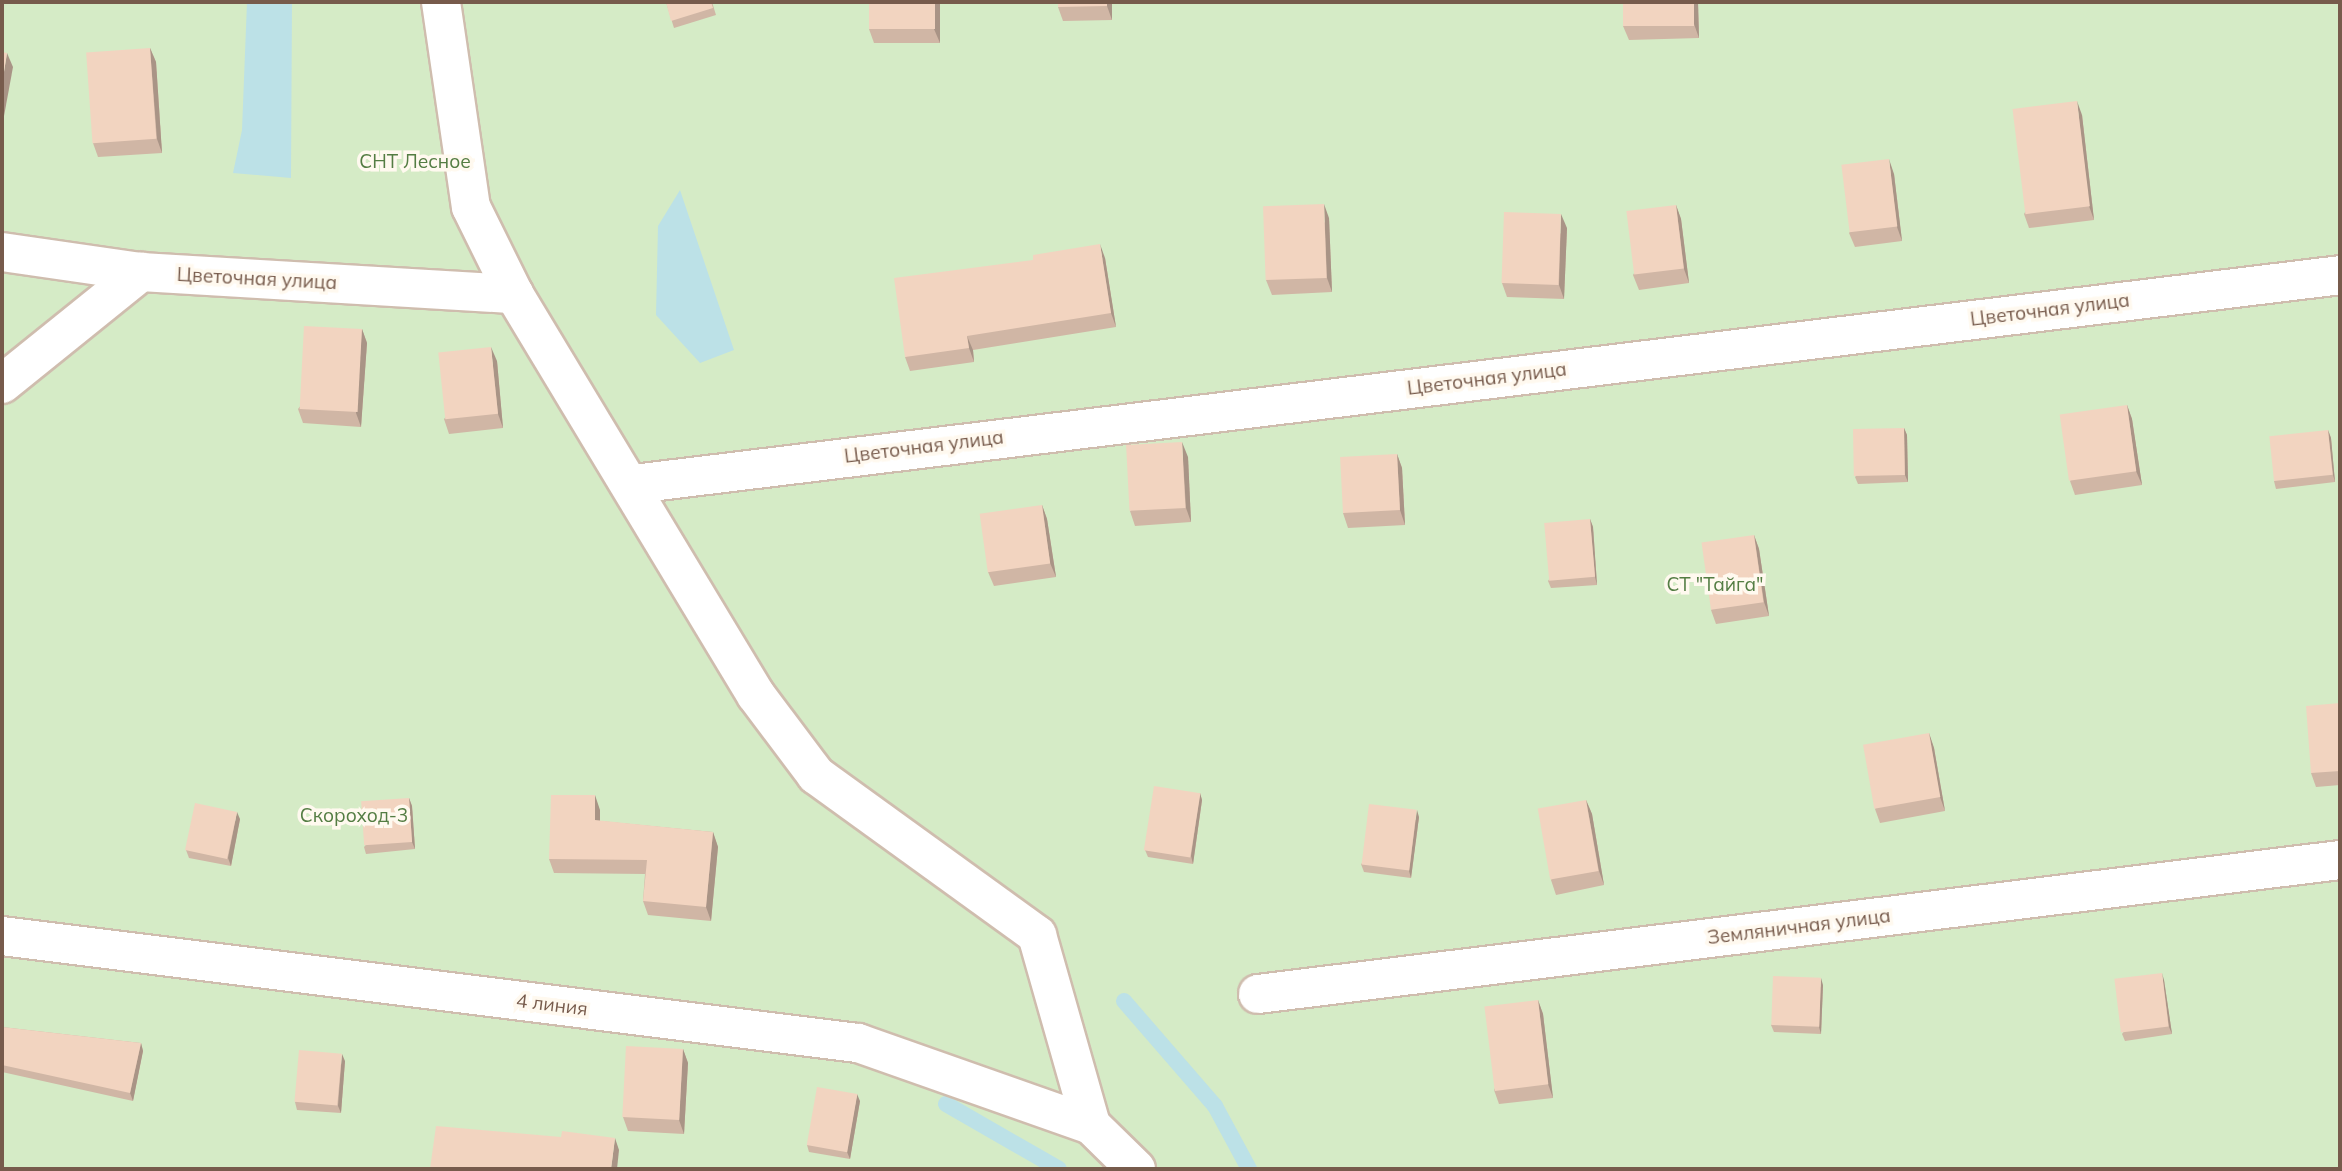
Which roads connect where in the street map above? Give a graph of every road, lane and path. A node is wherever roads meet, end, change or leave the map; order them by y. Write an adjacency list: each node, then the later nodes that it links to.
1 (441, 2): 5 (street)
2 (2, 252): 3 (street, Цветочная улица)
3 (141, 272): 5 (street, Цветочная улица); 6 (street)
4 (2340, 275): 7 (street, Цветочная улица)
5 (514, 294): 7 (street)
6 (2, 384)
7 (634, 484): 11 (street)
8 (2340, 860): 10 (street, Земляничная улица)
9 (2, 936): 11 (street, 4 линия)
10 (1258, 994)
11 (1091, 1125): 12 (street)
12 (1136, 1169)

